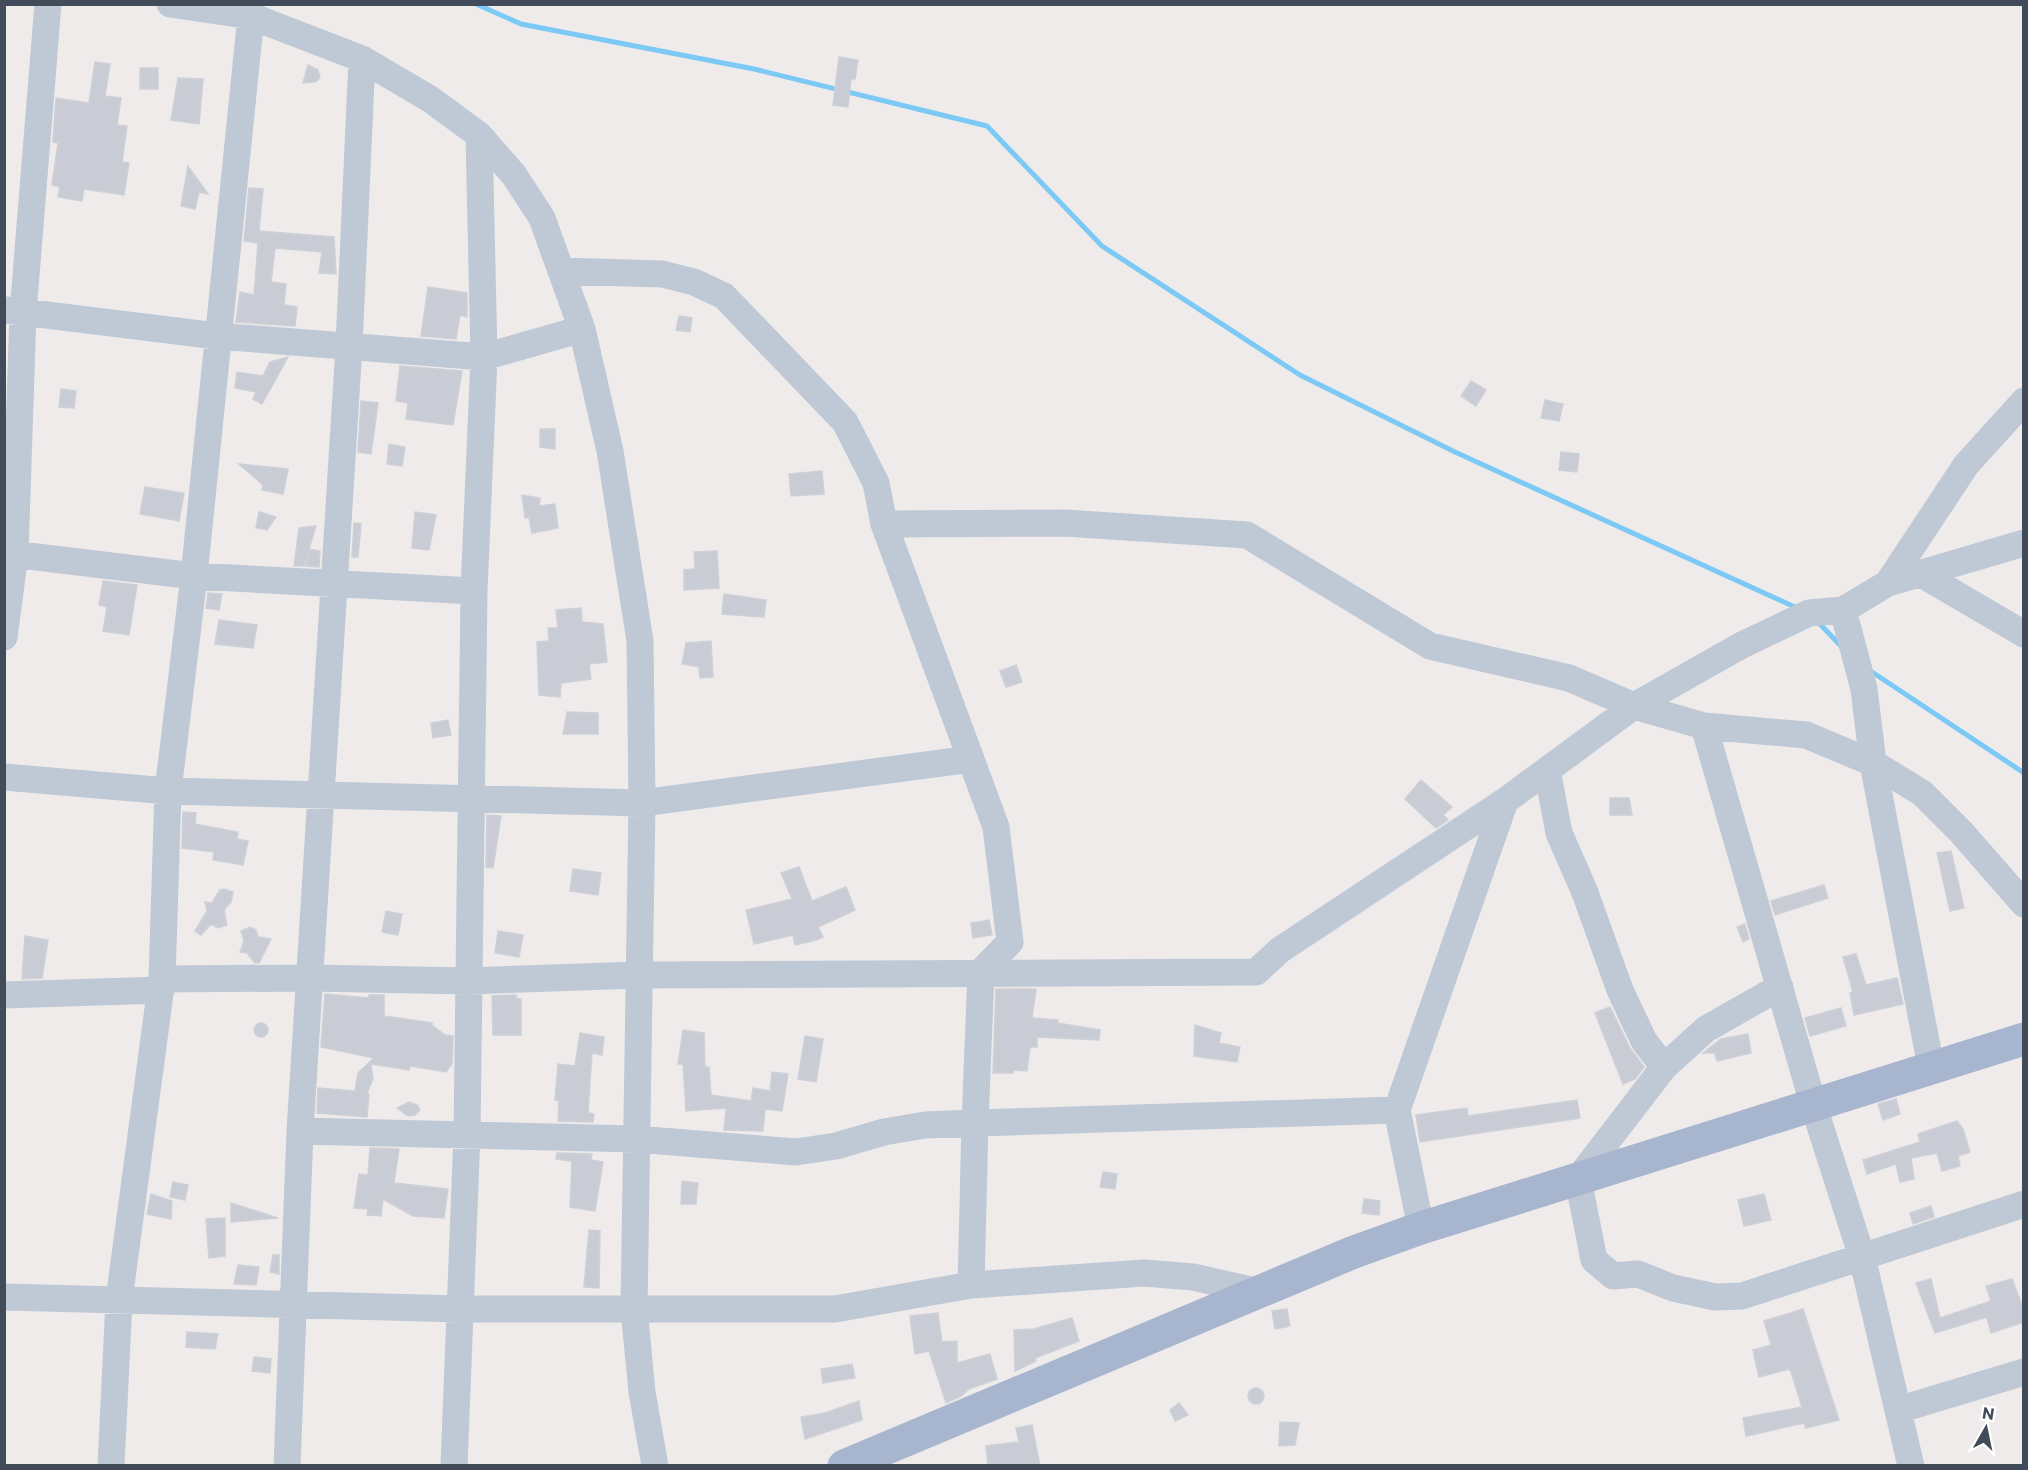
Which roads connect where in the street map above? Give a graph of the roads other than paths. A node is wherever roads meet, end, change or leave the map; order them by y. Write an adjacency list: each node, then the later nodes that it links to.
1 (48, 4): 7 (street)
2 (174, 5): 3 (street)
3 (251, 16): 4 (street); 9 (street)
4 (362, 59): 5 (street); 10 (street)
5 (479, 135): 6 (street); 11 (street)
6 (561, 271): 8 (street); 13 (street)
7 (14, 311): 9 (street); 15 (street)
8 (582, 329): 11 (street); 34 (street)
9 (217, 336): 10 (street); 17 (street)
10 (349, 346): 11 (street); 19 (street)
11 (484, 357): 20 (street)
12 (2024, 400): 18 (street)
13 (884, 524): 24 (street); 26 (street)
14 (2024, 543): 16 (street)
15 (10, 554): 17 (street); 23 (street)
16 (1923, 575): 18 (street); 22 (street)
17 (194, 576): 19 (street); 30 (street)
18 (1888, 583): 21 (street)
19 (333, 584): 20 (street); 31 (street)
20 (474, 591): 32 (street)
21 (1843, 610): 24 (street); 27 (street)
22 (2024, 634)
23 (4, 637)
24 (1634, 706): 25 (street); 28 (street)
25 (1704, 726): 27 (street); 41 (street)
26 (971, 759): 34 (street); 36 (street)
27 (1873, 763): 35 (street); 45 (street)
28 (1547, 770): 33 (street); 44 (street)
29 (4, 777): 30 (street)
30 (168, 791): 31 (street); 40 (street)
31 (321, 795): 32 (street); 38 (street)
32 (471, 799): 34 (street); 39 (street)
33 (1505, 801): 36 (street); 47 (street)
34 (642, 803): 37 (street)
35 (2024, 904)
36 (981, 972): 37 (street); 48 (street)
37 (639, 975): 39 (street); 51 (street)
38 (312, 978): 39 (street); 40 (street); 49 (street)
39 (468, 981): 50 (street)
40 (161, 985): 42 (street); 59 (street)
41 (1779, 987): 44 (street); 46 (street)
42 (4, 995)
43 (2024, 1039): 45 (main road)
44 (1664, 1067): 52 (street)
45 (1931, 1067): 46 (main road)
46 (1814, 1107): 52 (main road); 55 (street)
47 (1397, 1110): 48 (street); 54 (street)
48 (975, 1123): 51 (street); 56 (street)
49 (300, 1131): 50 (street); 60 (street)
50 (467, 1134): 51 (street); 61 (street)
51 (636, 1139): 62 (street)
52 (1578, 1179): 54 (main road); 55 (street)
53 (2024, 1204): 55 (street)
54 (1421, 1228): 57 (main road)
55 (1862, 1257): 64 (street)
56 (971, 1285): 57 (street); 62 (street)
57 (1260, 1292): 69 (main road)
58 (4, 1297): 59 (street)
59 (119, 1300): 60 (street); 65 (street)
60 (295, 1306): 61 (street); 66 (street)
61 (461, 1309): 62 (street); 67 (street)
62 (634, 1309): 68 (street)
63 (2024, 1372): 64 (street)
64 (1898, 1410): 70 (street)
65 (111, 1466)
66 (287, 1466)
67 (454, 1466)
68 (655, 1466)
69 (844, 1466)
70 (1911, 1466)

